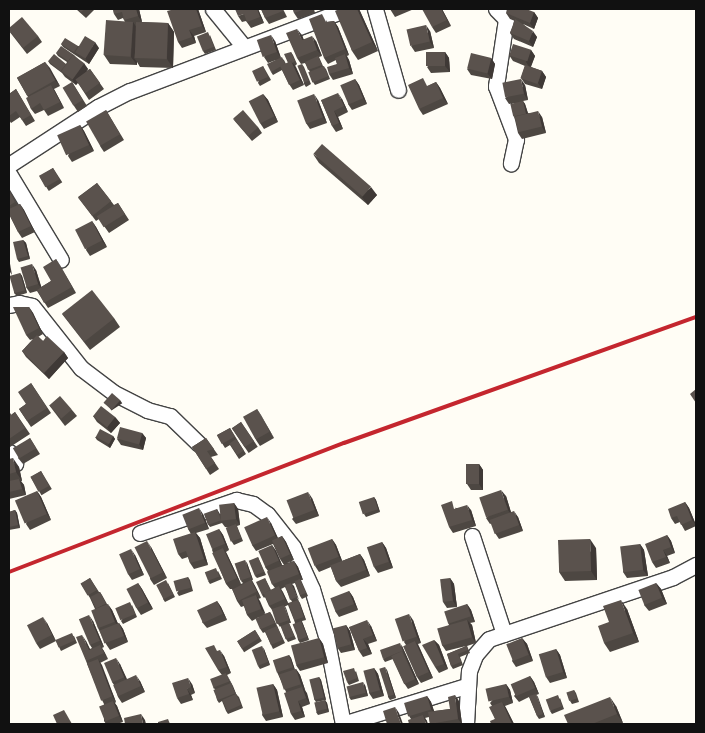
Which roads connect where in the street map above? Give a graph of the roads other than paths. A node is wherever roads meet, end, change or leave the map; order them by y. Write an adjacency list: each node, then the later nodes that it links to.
1 (213, 9): 5 (street)
2 (347, 9): 5 (street)
3 (375, 9): 6 (street)
4 (496, 9): 7 (street)
5 (244, 47): 8 (street)
6 (398, 90)
7 (511, 163)
8 (9, 165)
9 (9, 174): 10 (street)
10 (61, 260)
11 (9, 306): 12 (street)
12 (199, 444)
13 (140, 533): 18 (street)
14 (472, 536): 16 (street)
15 (696, 565): 16 (street)
16 (504, 634): 17 (street)
17 (466, 686): 18 (street); 19 (street)
18 (343, 724)
19 (466, 724)

